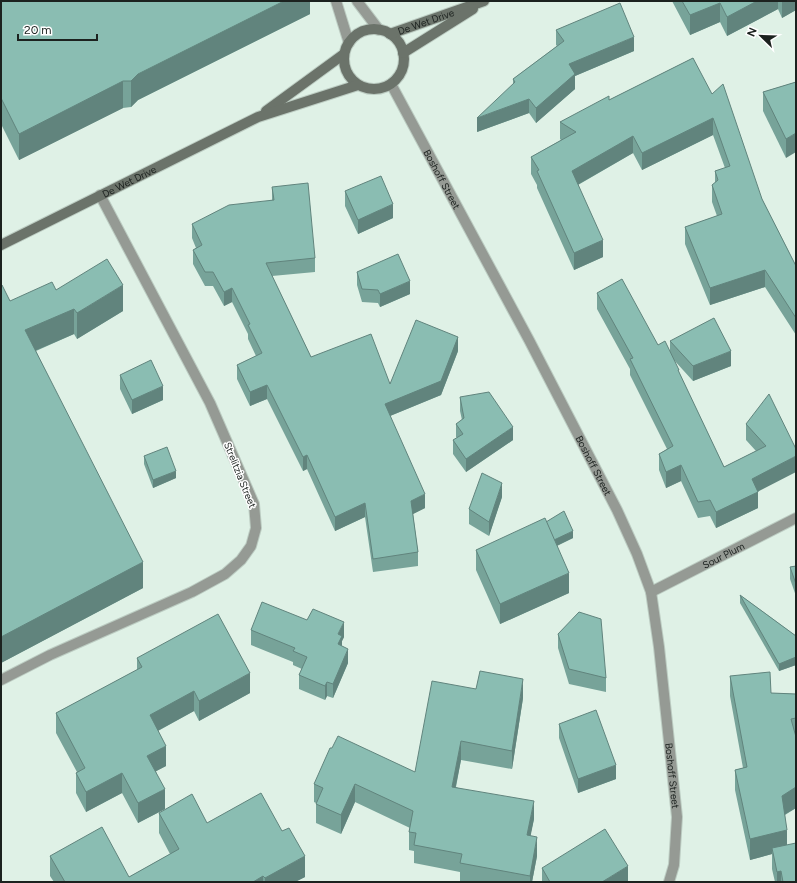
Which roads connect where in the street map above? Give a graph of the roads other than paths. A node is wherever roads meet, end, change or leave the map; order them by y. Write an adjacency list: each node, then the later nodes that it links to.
1 (336, 1): 6 (street)
2 (357, 1): 4 (street)
3 (485, 1): 5 (street, De Wet Drive); 7 (street, De Wet Drive)
4 (379, 30): 5 (street); 6 (street)
5 (390, 34): 7 (street)
6 (349, 43): 8 (street)
7 (403, 52): 9 (street)
8 (344, 54): 10 (street); 11 (street, De Wet Drive)
9 (391, 84): 10 (street); 15 (street, Boshoff Street)
10 (358, 85): 11 (street, De Wet Drive)
11 (258, 117): 12 (street, De Wet Drive)
12 (100, 195): 13 (street, De Wet Drive); 16 (street, Strelitzia Street)
13 (1, 245)
14 (796, 518): 15 (street, Sour Plum)
15 (651, 592): 17 (street, Boshoff Street)
16 (1, 680)
17 (669, 882)

